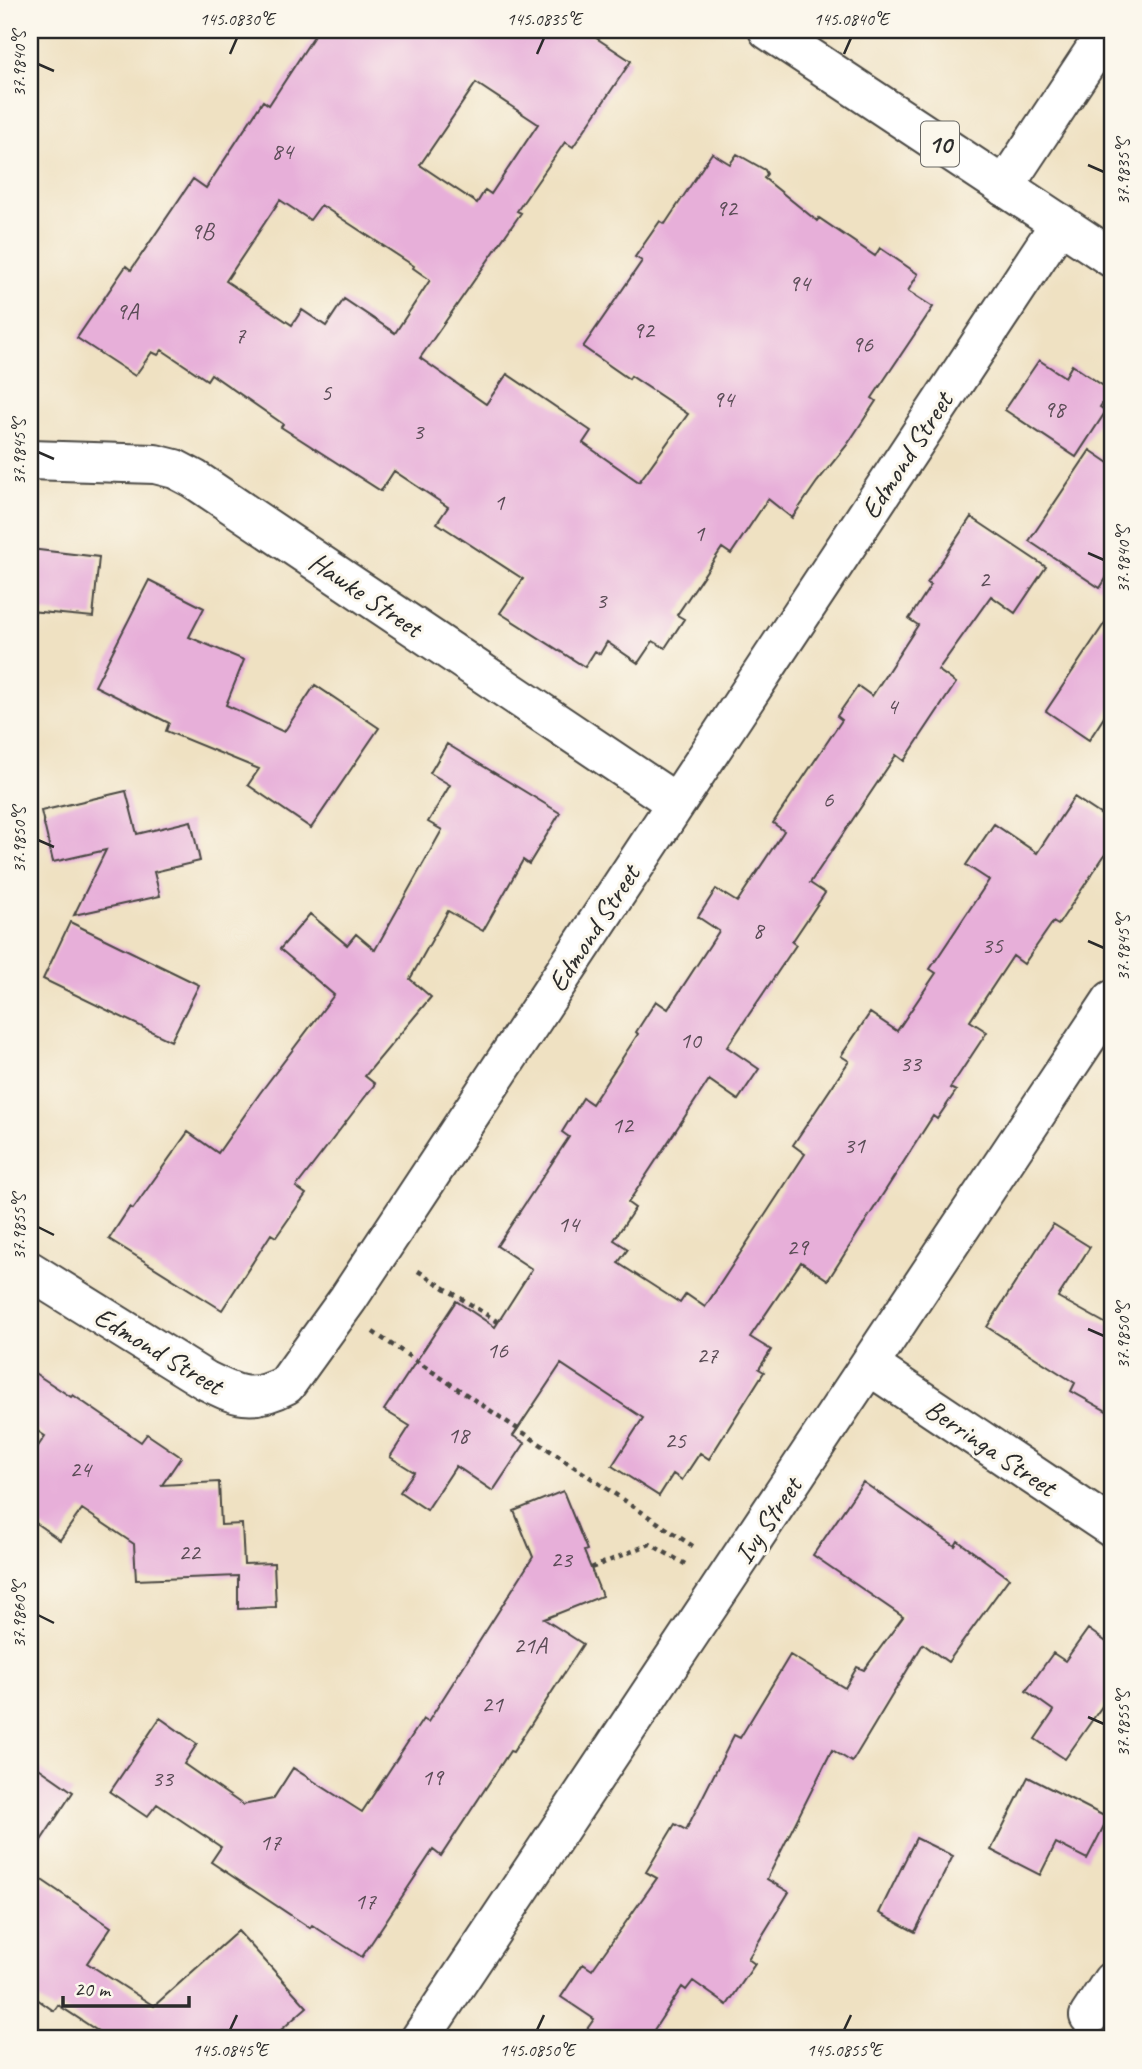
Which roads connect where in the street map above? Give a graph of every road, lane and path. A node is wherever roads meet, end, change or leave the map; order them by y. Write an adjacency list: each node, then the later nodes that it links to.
1 (768, 30): 3 (main road, 10)
2 (1108, 30): 3 (main road)
3 (1004, 187): 4 (main road, 10)
4 (1060, 223): 5 (main road, 10); 7 (main road, Edmond Street)
5 (1112, 258)
6 (30, 460): 7 (main road, Hawke Street)
7 (676, 803): 11 (main road, Edmond Street)
8 (1112, 1000): 13 (main road, Ivy Street)
9 (30, 1271): 11 (main road, Edmond Street)
10 (418, 1271): 12 (path)
11 (340, 1310): 17 (path)
12 (498, 1322)
13 (870, 1366): 14 (main road, Berringa Street); 17 (main road, Ivy Street)
14 (1112, 1528)
15 (685, 1564): 16 (path)
16 (591, 1568)
17 (732, 1573): 20 (main road, Ivy Street)
18 (1112, 1982): 19 (main road)
19 (1089, 2016)
20 (420, 2039)

